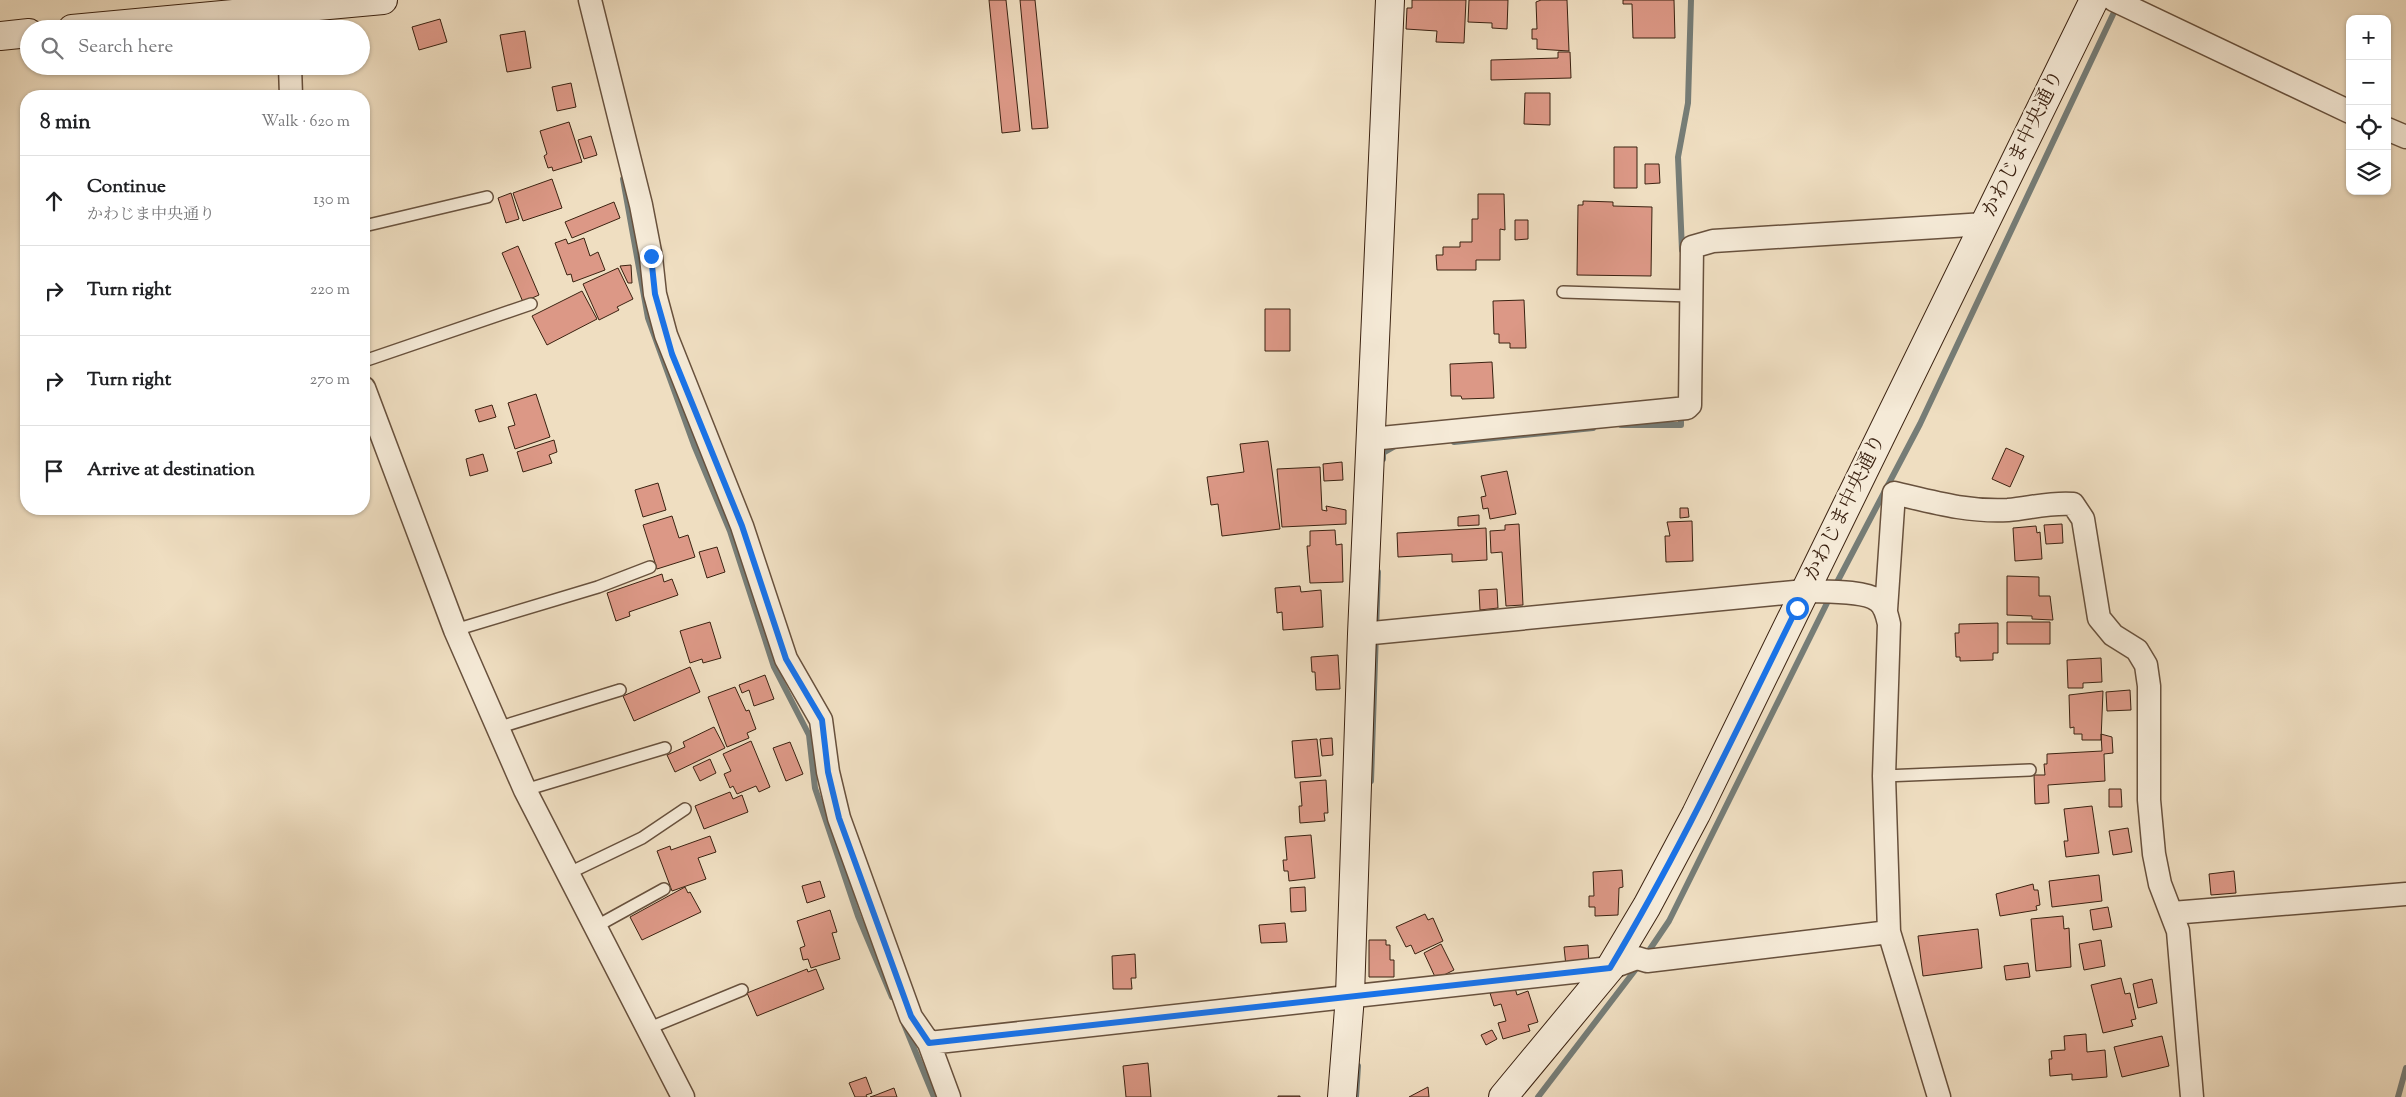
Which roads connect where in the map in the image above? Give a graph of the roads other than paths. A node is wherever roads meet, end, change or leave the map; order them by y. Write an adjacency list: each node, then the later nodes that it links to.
1 (383, 0): 6 (street)
2 (590, 0): 46 (street)
3 (1390, 0): 23 (street)
4 (2094, 0): 16 (street, かわじま中央通り)
5 (2114, 0): 12 (street)
6 (291, 12): 7 (street)
7 (188, 20)
8 (20, 34): 9 (street)
9 (0, 36)
10 (290, 75): 11 (street)
11 (291, 90)
12 (2346, 110)
13 (2391, 130): 14 (street)
14 (2406, 137)
15 (487, 197): 17 (lane)
16 (1985, 224): 19 (street); 25 (street, かわじま中央通り)
17 (370, 225)
18 (1564, 292): 19 (lane)
19 (1690, 296): 23 (street)
20 (531, 304): 21 (lane)
21 (370, 359)
22 (370, 404): 27 (street)
23 (1371, 440): 28 (street)
24 (650, 566): 27 (lane)
25 (1824, 593): 26 (street); 28 (street); 42 (street, かわじま中央通り)
26 (1886, 610): 33 (street); 39 (street)
27 (455, 630): 30 (street)
28 (1362, 634): 44 (street)
29 (620, 690): 30 (lane)
30 (497, 728): 34 (street)
31 (665, 748): 34 (lane)
32 (2030, 770): 33 (lane)
33 (1884, 776): 41 (street)
34 (525, 790): 36 (street)
35 (685, 809): 36 (lane)
36 (567, 874): 40 (street)
37 (664, 889): 40 (lane)
38 (2406, 894): 39 (street)
39 (2172, 914): 52 (street)
40 (595, 927): 45 (street)
41 (1889, 932): 42 (street); 51 (street)
42 (1610, 968): 44 (street); 50 (street, かわじま中央通り)
43 (742, 990): 45 (lane)
44 (1350, 996): 46 (street); 49 (street)
45 (648, 1029): 47 (street)
46 (929, 1043): 48 (street)
47 (684, 1097)
48 (949, 1097)
49 (1342, 1097)
50 (1503, 1097)
51 (1939, 1097)
52 (2192, 1097)

